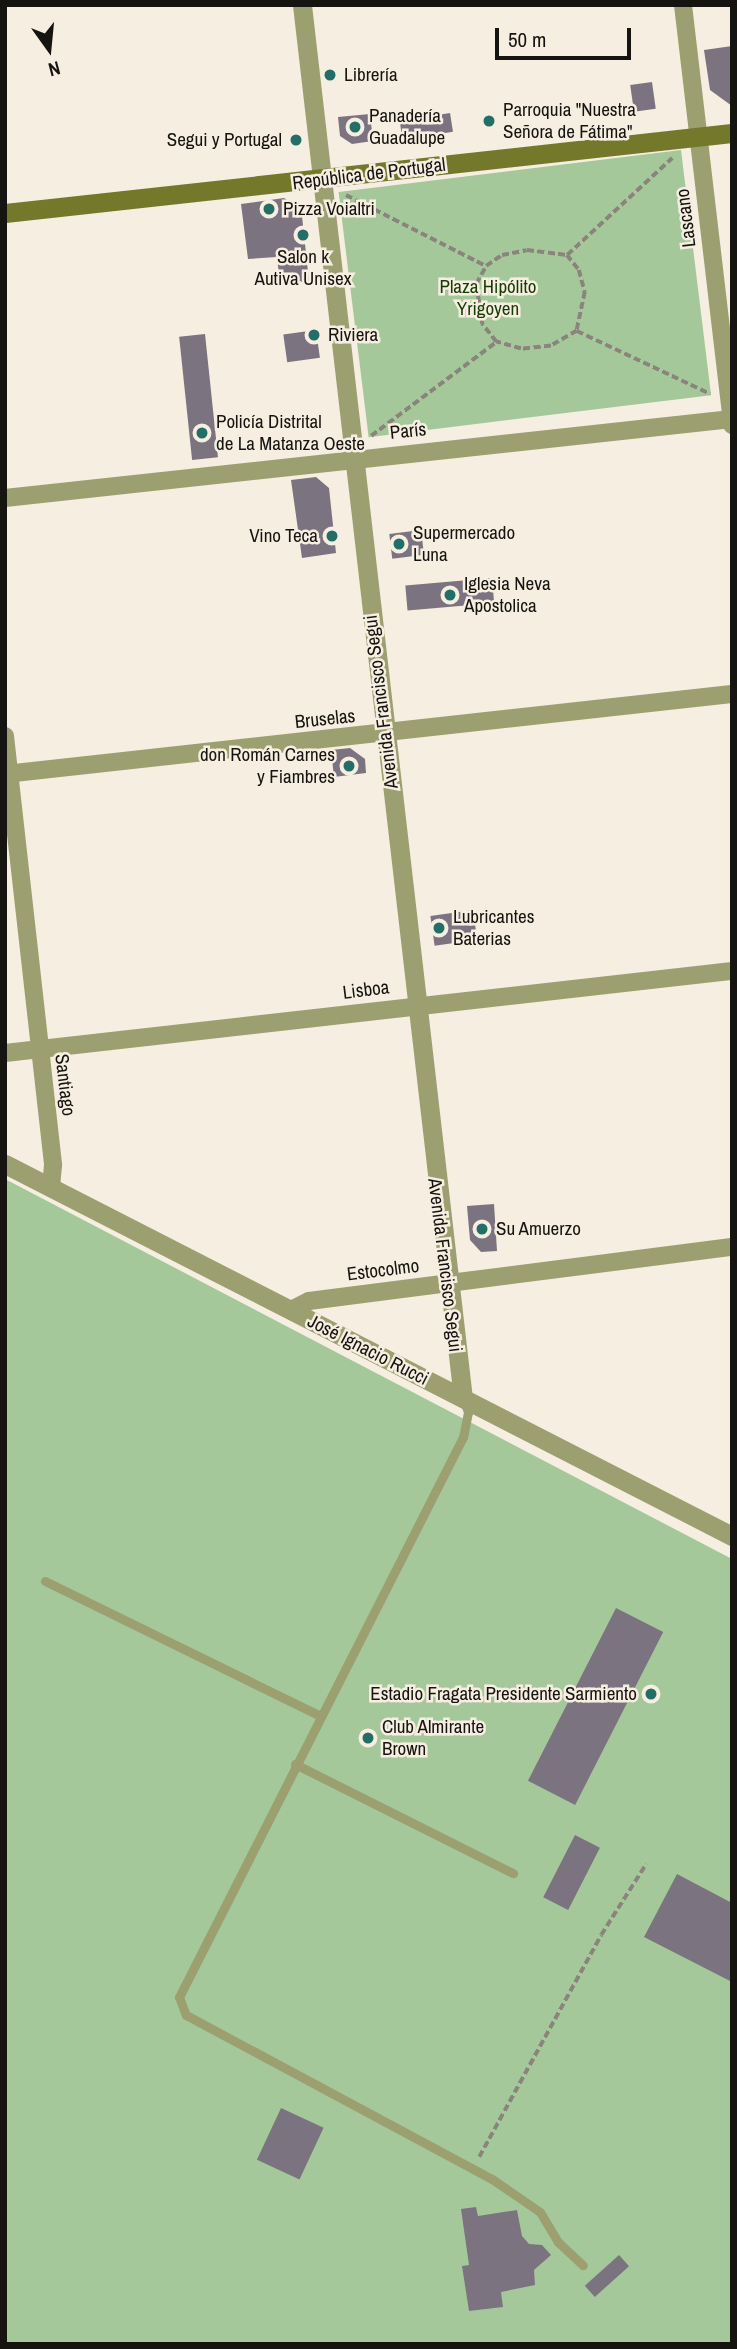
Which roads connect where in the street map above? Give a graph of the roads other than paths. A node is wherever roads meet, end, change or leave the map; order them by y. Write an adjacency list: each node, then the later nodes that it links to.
1 (302, 5): 5 (street, Avenida Francisco Segui)
2 (684, 5): 4 (street, Lascano)
3 (732, 133): 4 (main road, República de Portugal)
4 (698, 137): 5 (main road, República de Portugal); 7 (street, Lascano)
5 (319, 180): 6 (main road, República de Portugal); 9 (street, Avenida Francisco Segui)
6 (5, 213)
7 (731, 419): 8 (street, Lascano); 9 (street, París)
8 (732, 425)
9 (354, 457): 10 (street, París); 12 (street, Avenida Francisco Segui)
10 (5, 498)
11 (732, 694): 12 (street, Bruselas)
12 (385, 733): 14 (street, Bruselas); 16 (street, Avenida Francisco Segui)
13 (5, 736): 14 (street, Santiago)
14 (7, 774): 17 (street, Santiago)
15 (732, 971): 16 (street, Lisboa)
16 (416, 1006): 17 (street, Lisboa); 22 (street, Avenida Francisco Segui)
17 (39, 1049): 18 (street, Lisboa); 20 (street, Santiago)
18 (5, 1054)
19 (5, 1164): 20 (street, José Ignacio Rucci)
20 (51, 1188): 23 (street, José Ignacio Rucci)
21 (732, 1247): 22 (street, Estocolmo)
22 (446, 1283): 23 (street, Estocolmo); 24 (street, Avenida Francisco Segui)
23 (291, 1310): 24 (street, José Ignacio Rucci)
24 (463, 1398): 25 (street, José Ignacio Rucci); 27 (lane)
25 (728, 1531)
26 (45, 1581): 27 (lane)
27 (320, 1716): 28 (lane)
28 (295, 1764): 29 (lane); 30 (lane)
29 (513, 1873)
30 (583, 2265)

